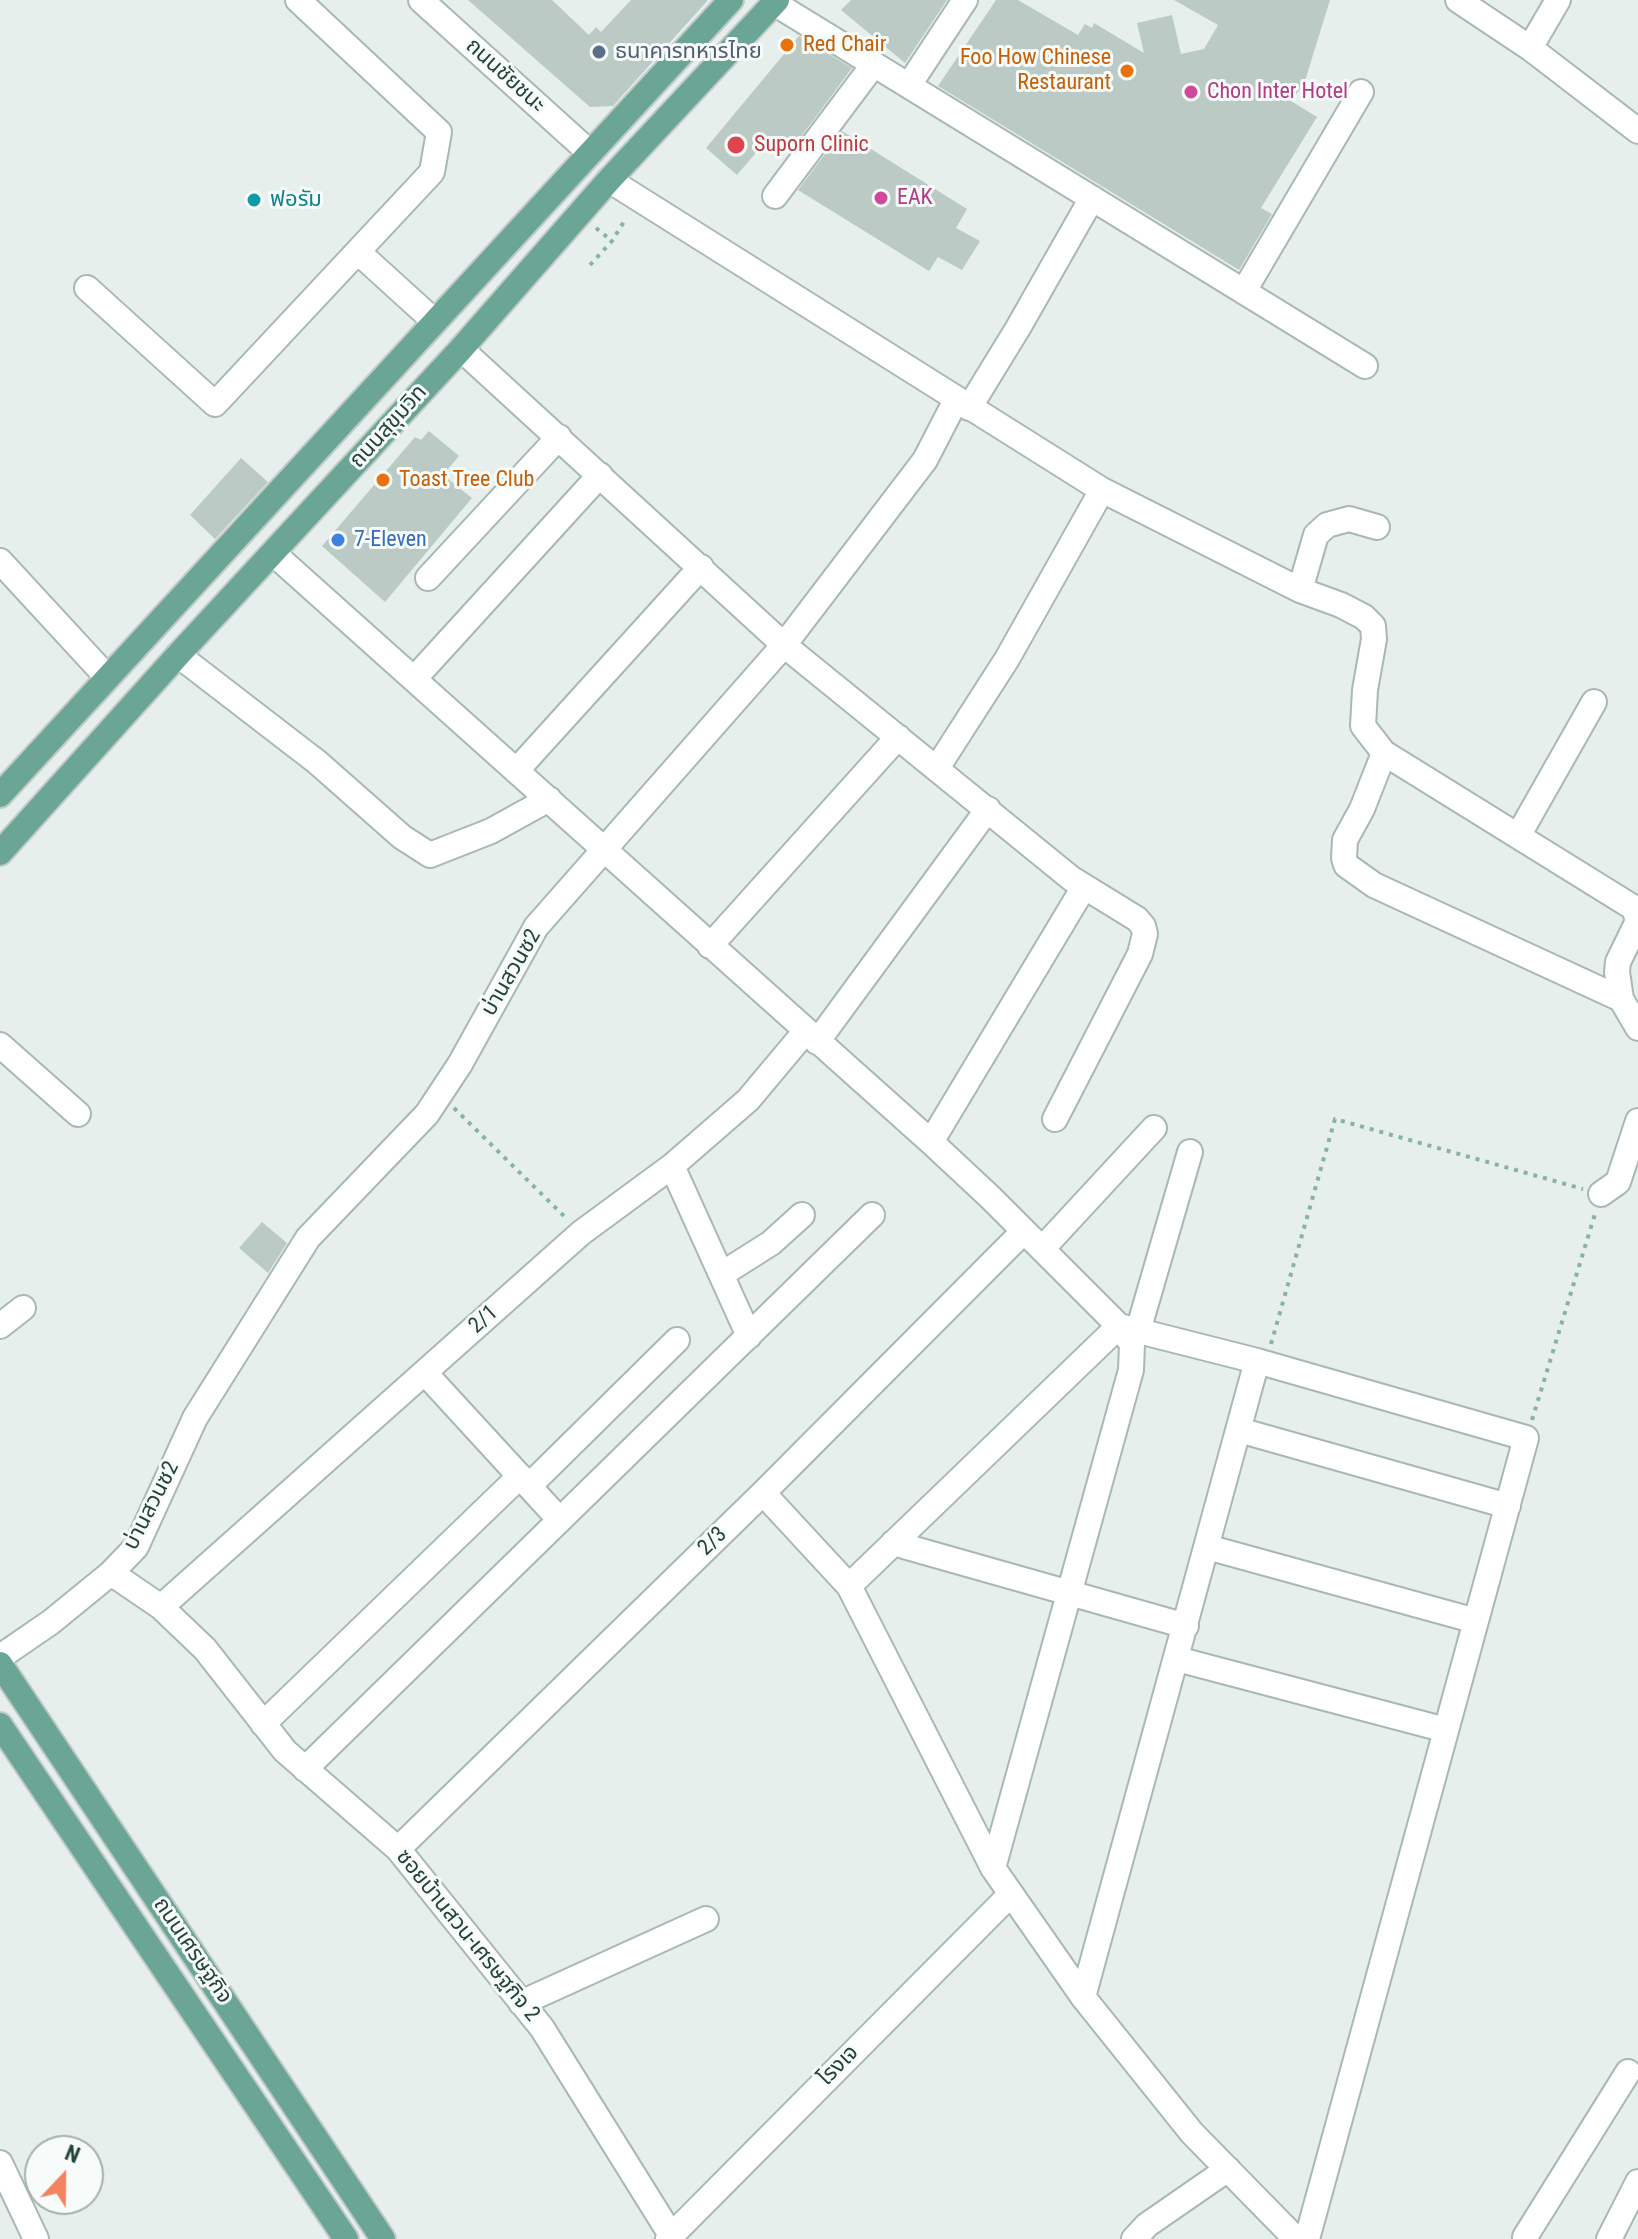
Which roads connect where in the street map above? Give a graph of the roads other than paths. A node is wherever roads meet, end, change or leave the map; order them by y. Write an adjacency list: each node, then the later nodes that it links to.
1 (421, 0): 13 (street, ถนนชัยชนะ)
2 (731, 0): 13 (main road, ถนนสุขุมวิท)
3 (965, 0): 10 (street)
4 (1458, 0): 8 (street)
5 (1558, 0): 8 (street)
6 (303, 2): 17 (street)
7 (775, 2): 9 (street); 14 (main road, ถนนสุขุมวิท)
8 (1530, 48): 12 (street)
9 (874, 64): 10 (street); 15 (street)
10 (909, 85): 16 (street)
11 (1361, 92): 19 (street)
12 (1638, 131)
13 (589, 152): 14 (main road); 20 (main road, ถนนสุขุมวิท)
14 (609, 180): 21 (main road, ถนนสุขุมวิท); 23 (street)
15 (775, 196)
16 (1092, 198): 19 (street); 23 (street, บ่านสวนซ2)
17 (358, 252): 18 (street); 20 (street)
18 (87, 288)
19 (1244, 291): 22 (street)
20 (434, 321): 35 (main road, ถนนสุขุมวิท)
21 (461, 349): 24 (street); 28 (main road, ถนนสุขุมวิท)
22 (1365, 366)
23 (962, 404): 26 (street); 33 (street, บ่านสวนซ2)
24 (559, 437): 25 (street); 31 (street)
25 (600, 475): 30 (street); 36 (street)
26 (1102, 490): 32 (street); 40 (street)
27 (1377, 527): 32 (street)
28 (274, 554): 34 (main road, ถนนสุขุมวิท); 36 (street)
29 (0, 561): 35 (street)
30 (701, 567): 33 (street); 41 (street)
31 (428, 578)
32 (1300, 590): 39 (street)
33 (784, 645): 38 (street); 46 (street, บ่านสวนซ2)
34 (178, 655): 43 (street); 47 (main road, ถนนสุขุมวิท)
35 (107, 677): 42 (main road, ถนนสุขุมวิท)
36 (414, 679): 41 (street)
37 (1594, 702): 45 (street)
38 (898, 737): 40 (street); 50 (street)
39 (1384, 753): 45 (street); 51 (street)
40 (937, 768): 44 (street)
41 (516, 771): 43 (street)
42 (0, 795)
43 (549, 799): 46 (street)
44 (988, 809): 48 (street); 53 (street, 2/1)
45 (1518, 836): 49 (street)
46 (602, 850): 50 (street); 82 (street, บ่านสวนซ2)
47 (0, 853)
48 (1084, 887): 56 (street); 59 (street)
49 (1638, 921): 51 (street)
50 (710, 946): 53 (street)
51 (1621, 999): 52 (street)
52 (1638, 1028)
53 (811, 1037): 59 (street); 61 (street, 2/1)
54 (0, 1045): 55 (street)
55 (78, 1114)
56 (1055, 1119)
57 (1638, 1121): 62 (street)
58 (1154, 1128): 66 (street)
59 (931, 1142): 65 (street)
60 (1190, 1152): 70 (street)
61 (672, 1166): 67 (street); 74 (street, 2/1)
62 (1601, 1194)
63 (802, 1215): 67 (street)
64 (872, 1215): 71 (street)
65 (1024, 1231): 66 (street); 77 (street, 2/3)
66 (1042, 1249): 70 (street)
67 (722, 1274): 71 (street)
68 (23, 1308): 69 (street)
69 (0, 1326)
70 (1128, 1329): 73 (street); 80 (street); 84 (street)
71 (749, 1336): 79 (street)
72 (677, 1340): 76 (street)
73 (1261, 1362): 75 (street); 78 (street)
74 (425, 1373): 76 (street); 85 (street, 2/1)
75 (1239, 1430): 78 (street); 81 (street)
76 (524, 1481): 79 (street); 91 (street)
77 (763, 1493): 83 (street); 95 (street, 2/3)
78 (1508, 1506): 86 (street)
79 (559, 1519): 94 (street)
80 (893, 1543): 83 (street); 84 (street)
81 (1207, 1547): 86 (street); 87 (street)
82 (111, 1573): 85 (street, ซอยบ้านสวน-เศรษฐกิจ 2); 88 (street)
83 (849, 1586): 96 (street)
84 (1069, 1594): 87 (street); 96 (street)
85 (161, 1607): 91 (street, ซอยบ้านสวน-เศรษฐกิจ 2)
86 (1476, 1621): 93 (street)
87 (1186, 1626): 89 (street)
88 (0, 1657)
89 (1177, 1659): 93 (street); 99 (street)
90 (0, 1664): 109 (main road, ถนนเศรษฐกิจ)
91 (263, 1724): 94 (street, ซอยบ้านสวน-เศรษฐกิจ 2)
92 (0, 1725): 108 (main road, ถนนเศรษฐกิจ)
93 (1446, 1730): 112 (street)
94 (305, 1769): 95 (street, ซอยบ้านสวน-เศรษฐกิจ 2)
95 (398, 1849): 100 (street, ซอยบ้านสวน-เศรษฐกิจ 2)
96 (993, 1868): 97 (street)
97 (1011, 1894): 99 (street); 105 (street, โรงเจ)
98 (706, 1919): 100 (street)
99 (1083, 1997): 103 (street)
100 (521, 2003): 105 (street, ซอยบ้านสวน-เศรษฐกิจ 2)
101 (1628, 2072): 106 (street)
102 (0, 2163): 107 (street)
103 (1228, 2169): 110 (street); 111 (street)
104 (1638, 2182): 113 (street)
105 (670, 2237)
106 (1530, 2238)
107 (36, 2239)
108 (346, 2239)
109 (383, 2239)
110 (1134, 2239)
111 (1296, 2239)
112 (1307, 2239)
113 (1609, 2239)

